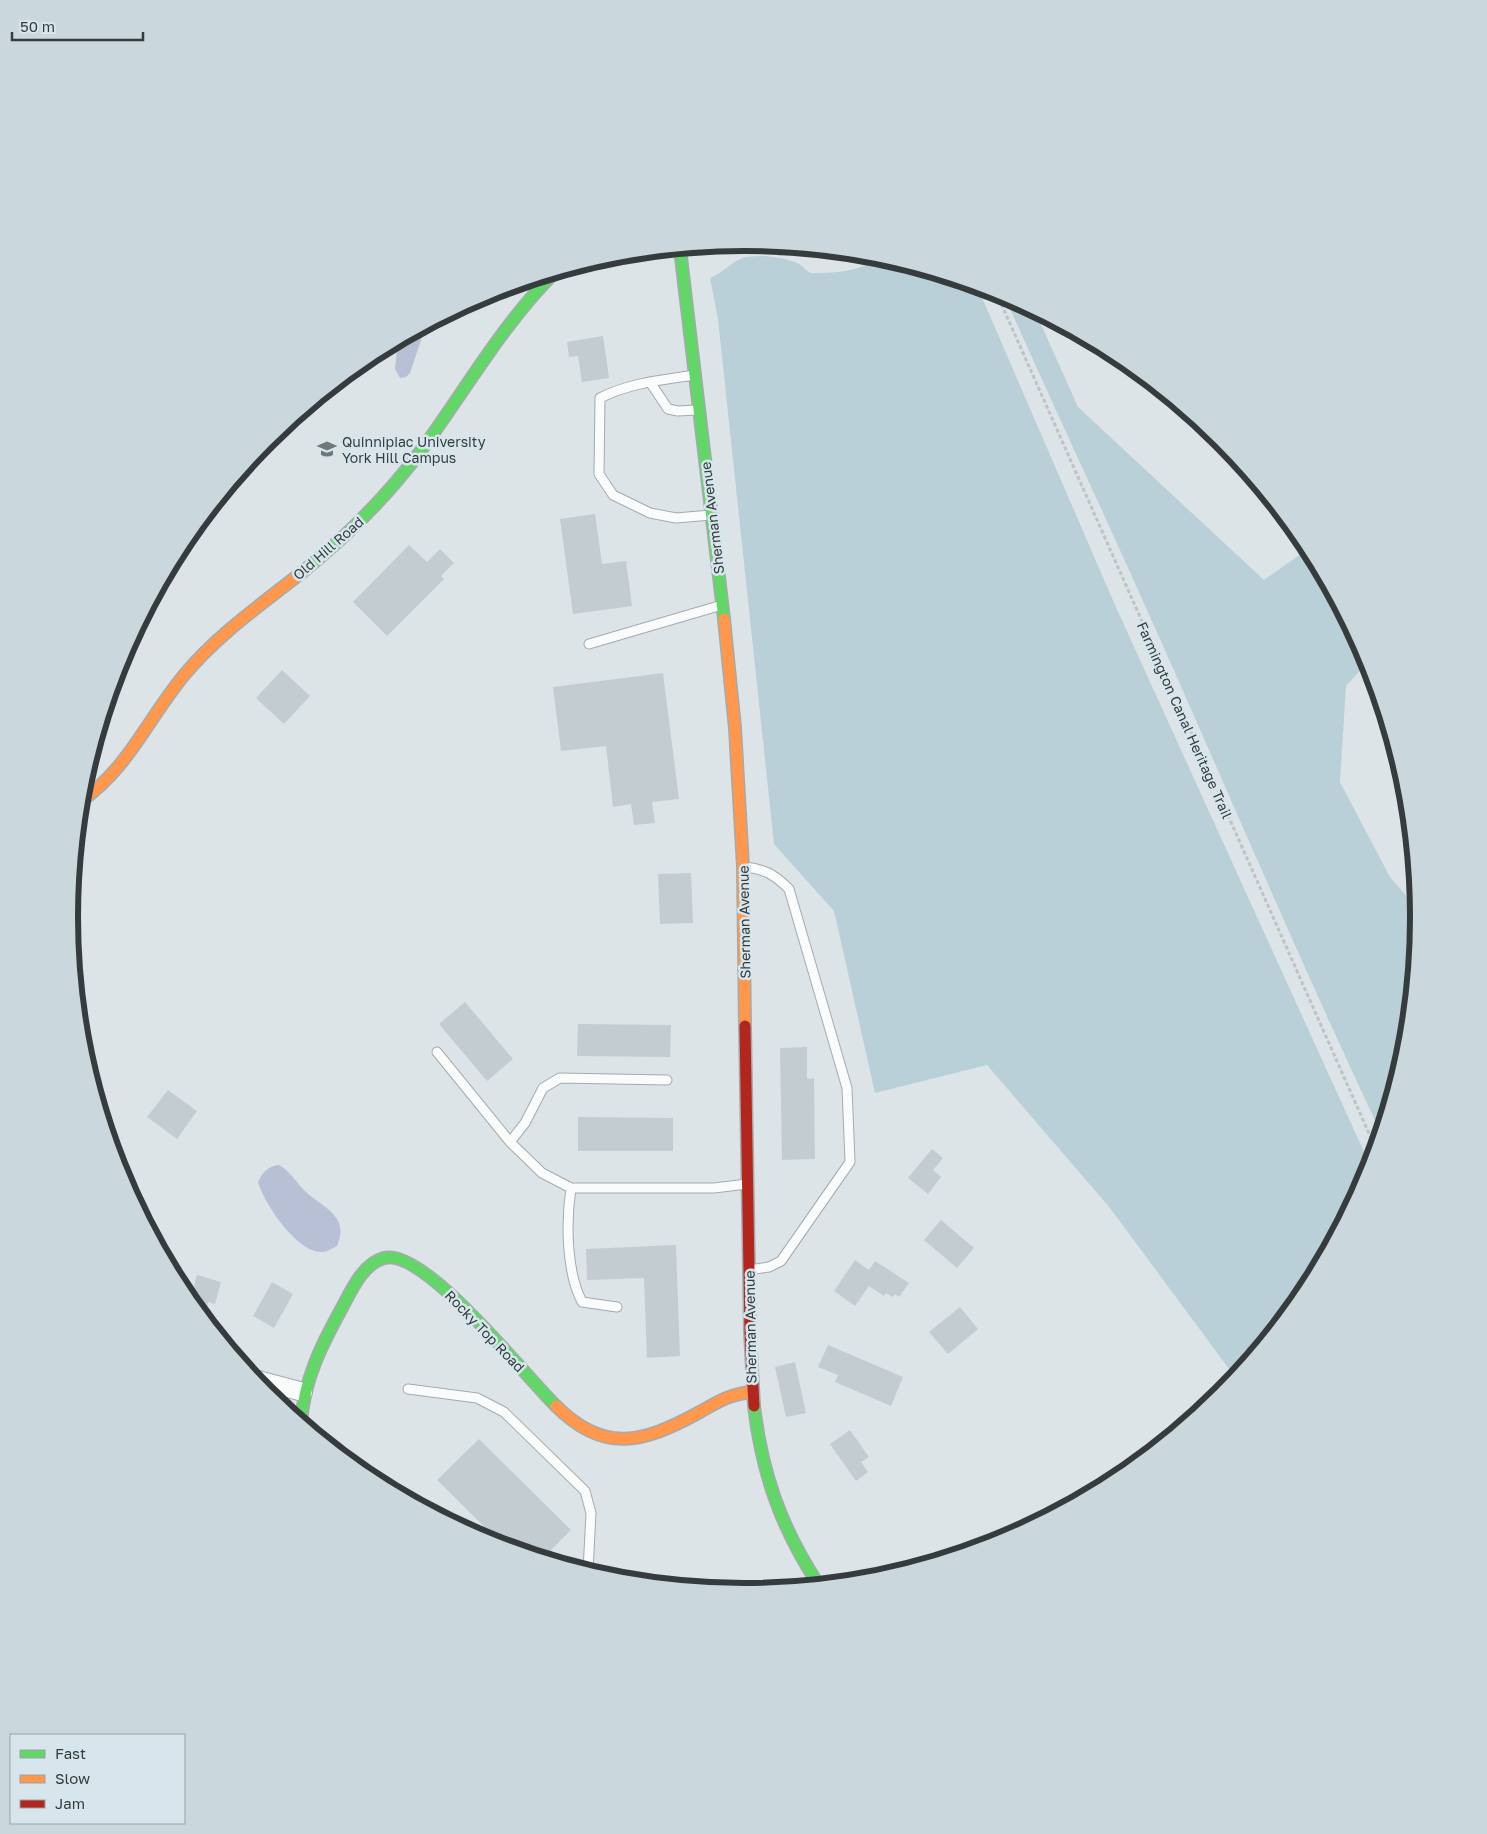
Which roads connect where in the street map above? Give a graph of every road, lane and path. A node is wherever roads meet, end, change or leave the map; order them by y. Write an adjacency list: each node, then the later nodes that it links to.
1 (681, 254): 4 (main road, Sherman Avenue)
2 (546, 281): 10 (main road, Old Hill Road)
3 (1001, 303): 14 (path, Farmington Canal Heritage Trail)
4 (696, 375): 5 (lane); 6 (main road, Sherman Avenue)
5 (650, 382): 6 (lane); 7 (lane)
6 (700, 410): 7 (main road, Sherman Avenue)
7 (712, 515): 8 (main road, Sherman Avenue)
8 (722, 605): 9 (lane); 11 (main road, Sherman Avenue)
9 (589, 644)
10 (89, 796)
11 (743, 866): 16 (main road, Sherman Avenue); 18 (lane)
12 (437, 1052): 15 (lane)
13 (667, 1080): 15 (lane)
14 (1371, 1139)
15 (510, 1142): 17 (lane)
16 (748, 1184): 17 (lane); 18 (main road, Sherman Avenue)
17 (571, 1188): 19 (lane)
18 (749, 1270): 23 (main road, Sherman Avenue)
19 (617, 1307)
20 (268, 1383): 22 (street)
21 (408, 1389): 25 (lane)
22 (303, 1392): 23 (main road, Rocky Top Road); 24 (main road, Rocky Top Road)
23 (751, 1392): 26 (main road, Sherman Avenue)
24 (301, 1416)
25 (588, 1564)
26 (815, 1579)

